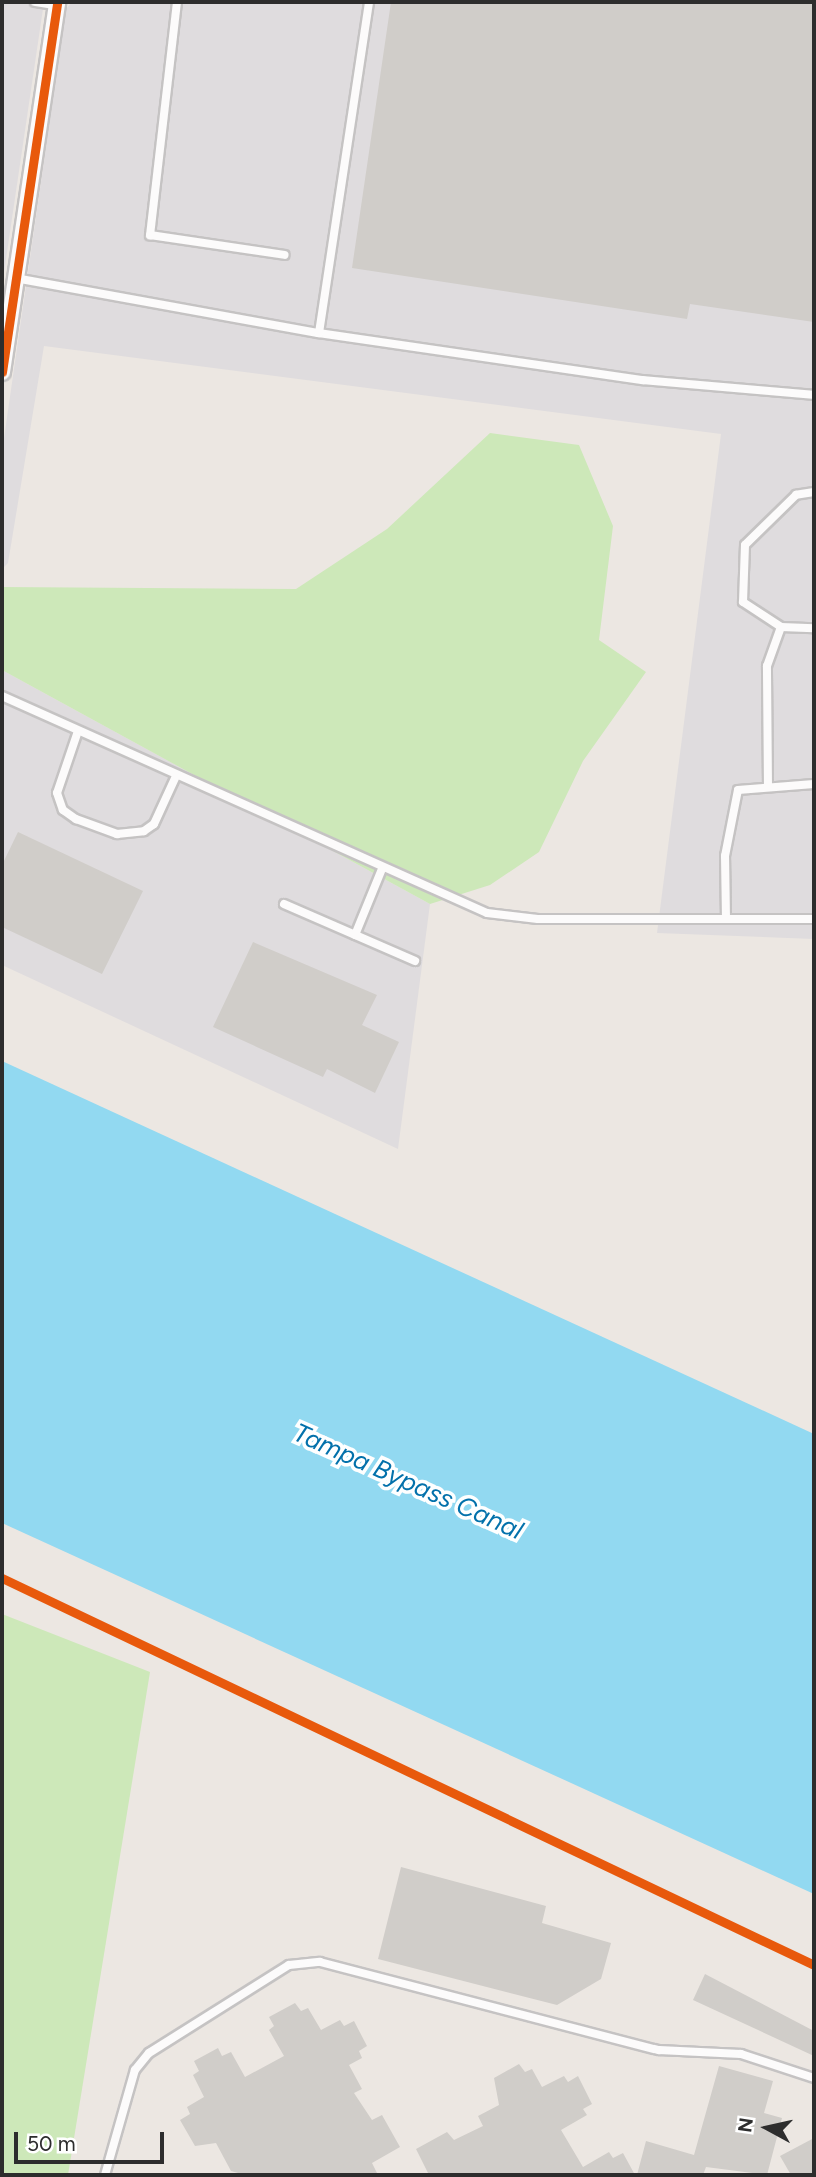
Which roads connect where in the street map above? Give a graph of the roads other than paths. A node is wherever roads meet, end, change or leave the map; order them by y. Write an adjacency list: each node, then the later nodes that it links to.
1 (35, 2): 4 (lane)
2 (177, 2): 5 (lane)
3 (369, 2): 7 (lane)
4 (56, 4): 6 (street)
5 (285, 255)
6 (15, 278): 7 (lane); 8 (street)
7 (319, 333): 9 (lane)
8 (2, 372)
9 (814, 396)
10 (814, 492): 11 (lane)
11 (781, 627): 12 (lane); 17 (lane)
12 (814, 628)
13 (2, 696): 14 (lane)
14 (78, 731): 15 (lane); 15 (lane)
15 (176, 776): 18 (lane)
16 (814, 785): 17 (lane)
17 (768, 787): 20 (lane)
18 (382, 869): 20 (lane); 22 (lane)
19 (284, 904): 22 (lane)
20 (726, 919): 21 (lane)
21 (814, 919)
22 (355, 935): 23 (lane)
23 (415, 961)
24 (814, 2078): 25 (lane)
25 (105, 2175)

